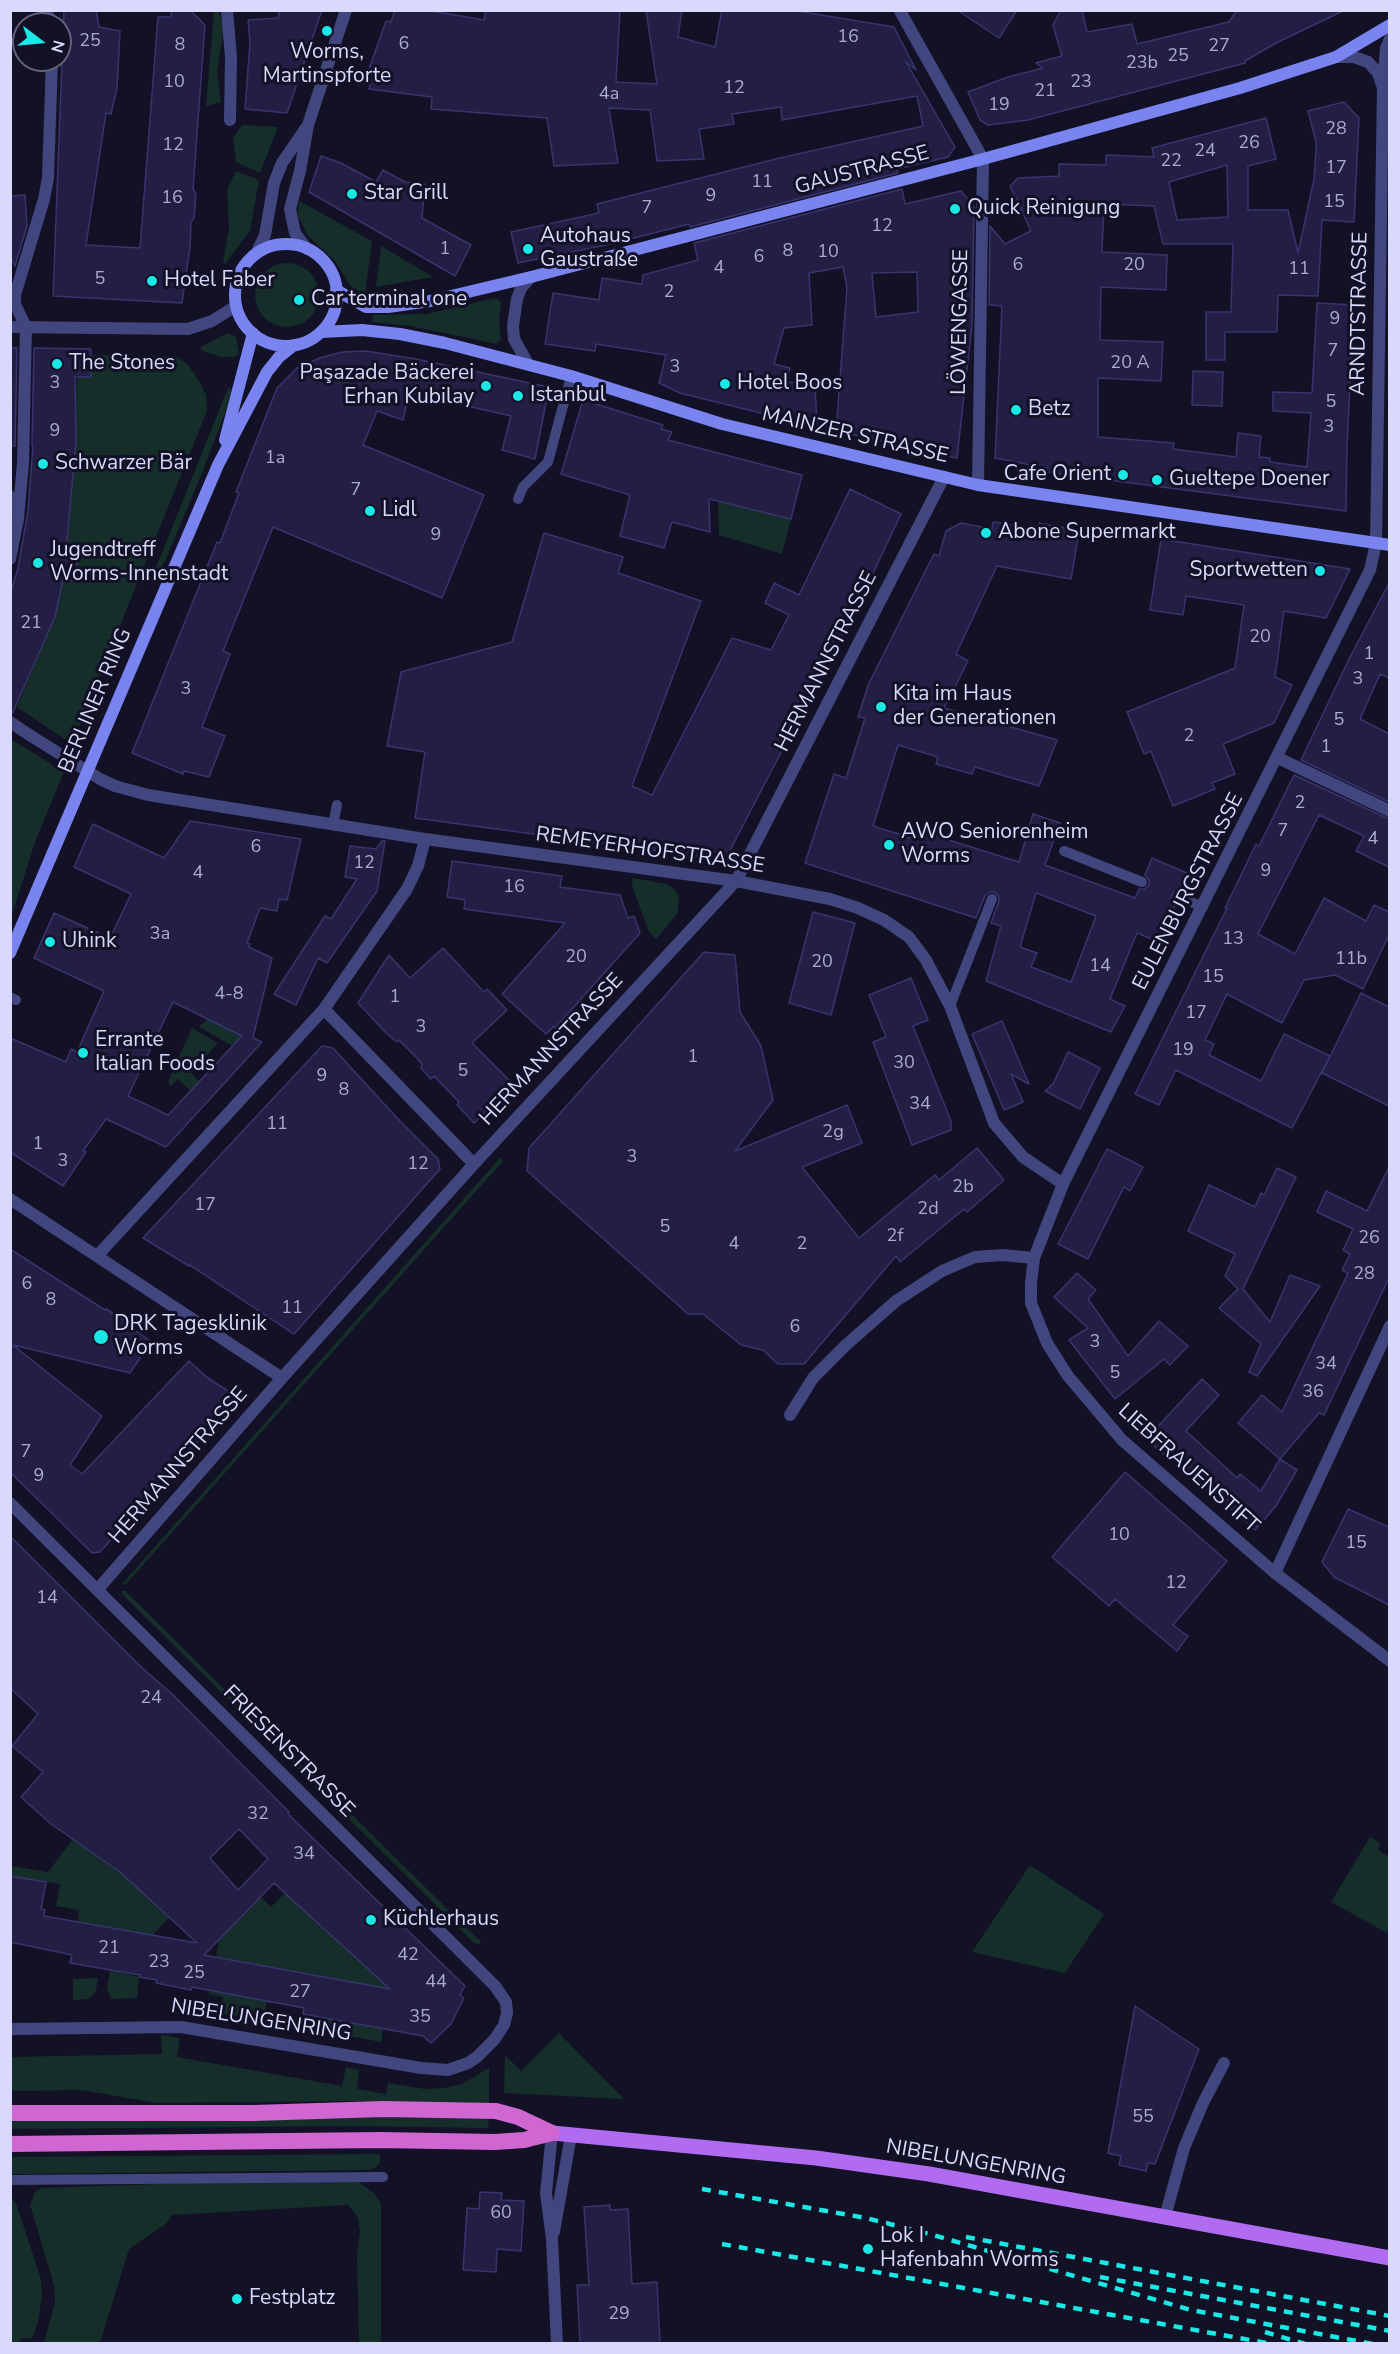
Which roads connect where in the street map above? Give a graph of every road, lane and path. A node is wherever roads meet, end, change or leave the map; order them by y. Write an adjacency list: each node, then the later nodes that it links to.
1 (227, 10): 9 (street)
2 (346, 10): 10 (street)
3 (900, 11): 11 (street)
4 (1389, 25): 6 (main road, GAUSTRASSE)
5 (1389, 39): 8 (street, ARNDTSTRASSE)
6 (1336, 57): 8 (street); 11 (main road, GAUSTRASSE)
7 (52, 72): 16 (street)
8 (1383, 86): 31 (street, ARNDTSTRASSE)
9 (230, 120)
10 (308, 125): 12 (street); 13 (street)
11 (983, 159): 14 (main road, GAUSTRASSE); 27 (street, LÖWENGASSE)
12 (307, 249): 13 (main road); 15 (main road)
13 (256, 254): 17 (main road)
14 (531, 277): 15 (main road, GAUSTRASSE); 23 (street)
15 (336, 290): 20 (main road)
16 (13, 303): 19 (street)
17 (236, 306): 19 (street); 21 (main road)
18 (10, 327): 19 (street)
19 (26, 327): 30 (street)
20 (321, 332): 22 (main road); 23 (main road, MAINZER STRASSE)
21 (253, 333): 22 (main road); 25 (main road, BERLINER RING)
22 (294, 345): 25 (main road, BERLINER RING)
23 (528, 364): 24 (main road, MAINZER STRASSE)
24 (571, 376): 26 (main road, MAINZER STRASSE); 29 (lane)
25 (218, 465): 36 (main road, BERLINER RING)
26 (944, 477): 27 (main road, MAINZER STRASSE); 42 (street, HERMANNSTRASSE)
27 (978, 485): 31 (main road, MAINZER STRASSE)
28 (10, 495): 30 (lane)
29 (519, 499)
30 (18, 519): 33 (street)
31 (1376, 543): 32 (main road, MAINZER STRASSE); 35 (street, EULENBURGSTRASSE)
32 (1389, 545)
33 (10, 559)
34 (10, 722): 36 (street, REMEYERHOFSTRASSE)
35 (1278, 758): 38 (street); 46 (street, EULENBURGSTRASSE)
36 (87, 771): 39 (street, REMEYERHOFSTRASSE); 47 (main road, BERLINER RING)
37 (337, 805): 39 (lane)
38 (1389, 812)
39 (333, 825): 40 (street, REMEYERHOFSTRASSE)
40 (425, 839): 42 (street, REMEYERHOFSTRASSE); 49 (street)
41 (1064, 851): 43 (lane)
42 (736, 881): 48 (street, REMEYERHOFSTRASSE); 50 (street, HERMANNSTRASSE)
43 (1142, 882)
44 (1179, 897): 46 (lane)
45 (992, 899): 48 (lane)
46 (1203, 907): 51 (street, EULENBURGSTRASSE)
47 (10, 953)
48 (950, 1006): 51 (street, REMEYERHOFSTRASSE)
49 (324, 1009): 50 (street); 53 (street)
50 (474, 1164): 56 (street, HERMANNSTRASSE)
51 (1063, 1184): 54 (street, EULENBURGSTRASSE)
52 (10, 1199): 53 (street)
53 (97, 1256): 56 (street)
54 (1034, 1258): 57 (street); 59 (street, LIEBFRAUENSTIFT)
55 (1389, 1326): 59 (street)
56 (282, 1378): 60 (street, HERMANNSTRASSE)
57 (790, 1415)
58 (10, 1503): 60 (street, FRIESENSTRASSE)
59 (1275, 1573): 61 (street, LIEBFRAUENSTIFT)
60 (98, 1589): 63 (street, FRIESENSTRASSE)
61 (1389, 1661)
62 (10, 2029): 63 (street, NIBELUNGENRING)
63 (494, 2040)
64 (1224, 2063): 71 (street)
65 (10, 2114): 66 (highway)
66 (552, 2133): 67 (main road, NIBELUNGENRING); 68 (highway); 72 (street)
67 (571, 2135): 71 (main road, NIBELUNGENRING); 72 (street)
68 (10, 2144)
69 (384, 2176): 70 (lane)
70 (10, 2180)
71 (1165, 2217): 73 (main road, NIBELUNGENRING)
72 (552, 2239): 74 (street)
73 (1389, 2258)
74 (557, 2343)

